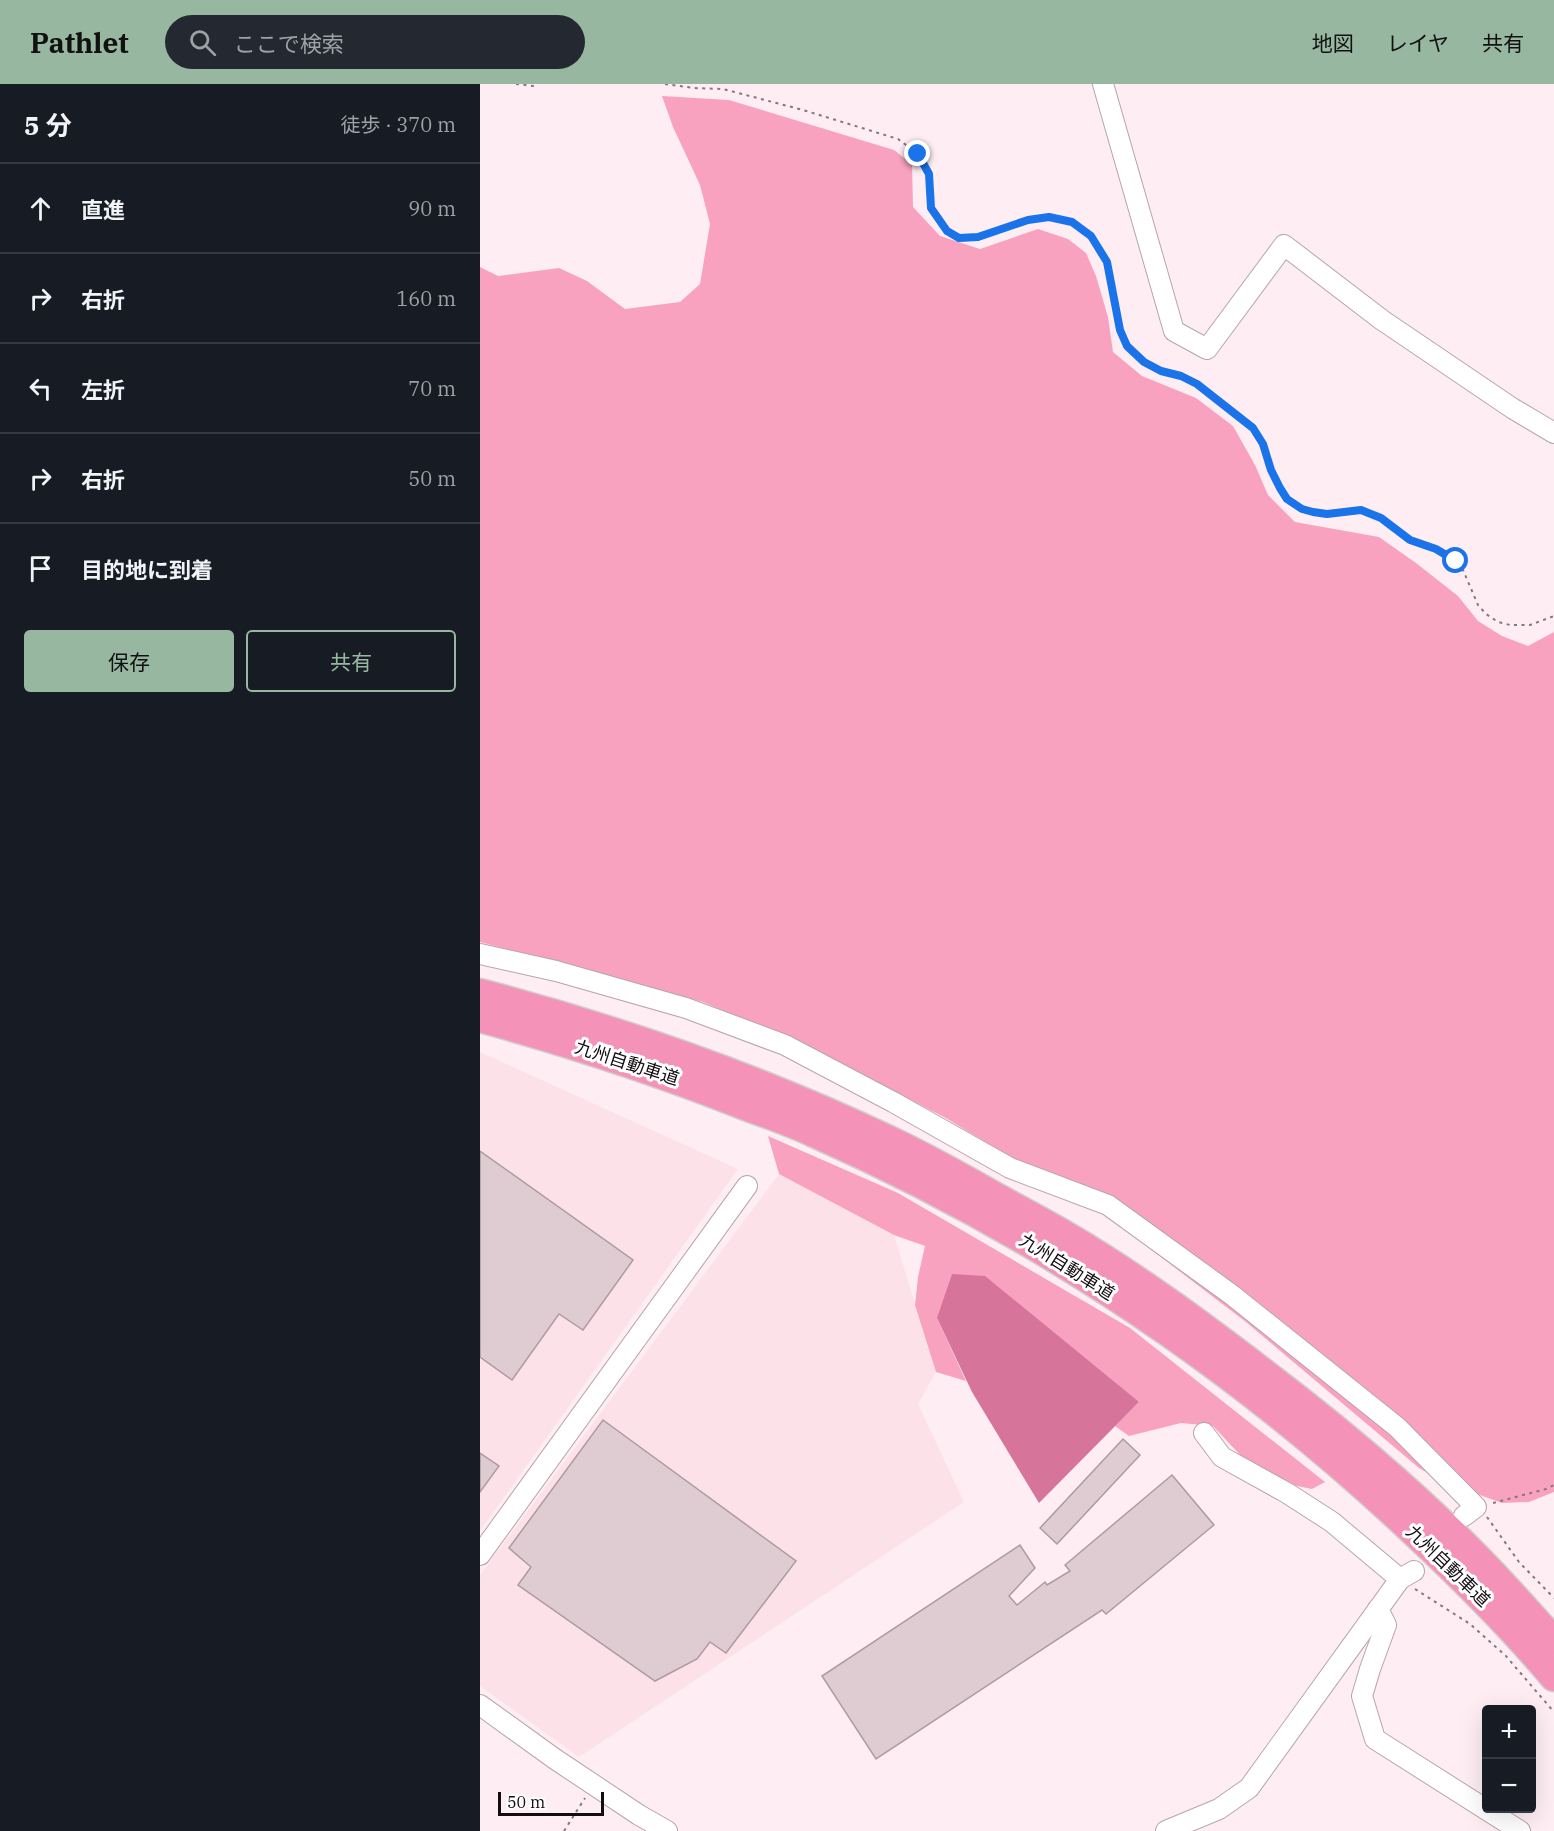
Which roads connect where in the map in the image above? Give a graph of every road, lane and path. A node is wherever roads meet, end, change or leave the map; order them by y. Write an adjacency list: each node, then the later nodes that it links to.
1 (516, 84): 2 (path)
2 (538, 84)
3 (665, 84): 6 (path)
4 (1103, 84): 5 (street)
5 (1554, 433)
6 (1554, 616)
7 (480, 954): 13 (street)
8 (480, 993): 18 (highway, 九州自動車道)
9 (480, 1018): 19 (highway, 九州自動車道)
10 (747, 1186): 14 (street)
11 (1204, 1433): 15 (street)
12 (1554, 1485): 13 (path)
13 (1470, 1511): 16 (path)
14 (480, 1555)
15 (1407, 1575): 17 (street); 21 (path)
16 (1554, 1598)
17 (1378, 1609): 25 (street); 26 (street)
18 (1554, 1641)
19 (1554, 1677)
20 (480, 1705): 22 (street)
21 (1554, 1712)
22 (593, 1784): 23 (path); 24 (street)
23 (564, 1831)
24 (667, 1831)
25 (1166, 1831)
26 (1520, 1831)

